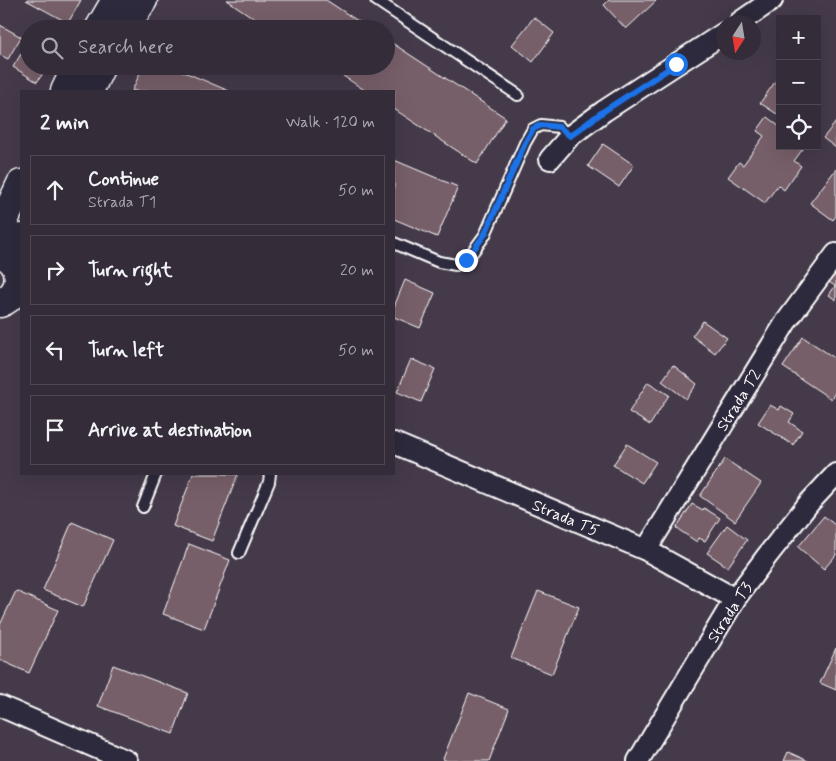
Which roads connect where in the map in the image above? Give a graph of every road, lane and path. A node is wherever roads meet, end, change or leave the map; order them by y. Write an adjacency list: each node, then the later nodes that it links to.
1 (116, 0): 6 (main road)
2 (143, 0): 7 (main road)
3 (376, 0): 13 (lane)
4 (772, 0): 5 (street)
5 (750, 15)
6 (104, 20)
7 (130, 20)
8 (716, 39): 14 (street)
9 (72, 75): 11 (main road)
10 (96, 75): 12 (main road)
11 (65, 90)
12 (89, 90)
13 (518, 95)
14 (570, 136): 15 (street); 18 (lane)
15 (550, 159)
16 (20, 186): 17 (main road)
17 (0, 229)
18 (395, 243)
19 (836, 254): 25 (street, Strada T2)
20 (395, 443): 25 (street, Strada T5)
21 (836, 474): 27 (street, Strada T3)
22 (156, 475): 24 (lane)
23 (270, 475): 26 (lane)
24 (143, 507)
25 (646, 550): 27 (street, Strada T5)
26 (239, 553)
27 (735, 599): 30 (street, Strada T3)
28 (0, 706): 29 (street)
29 (127, 761)
30 (638, 761)

